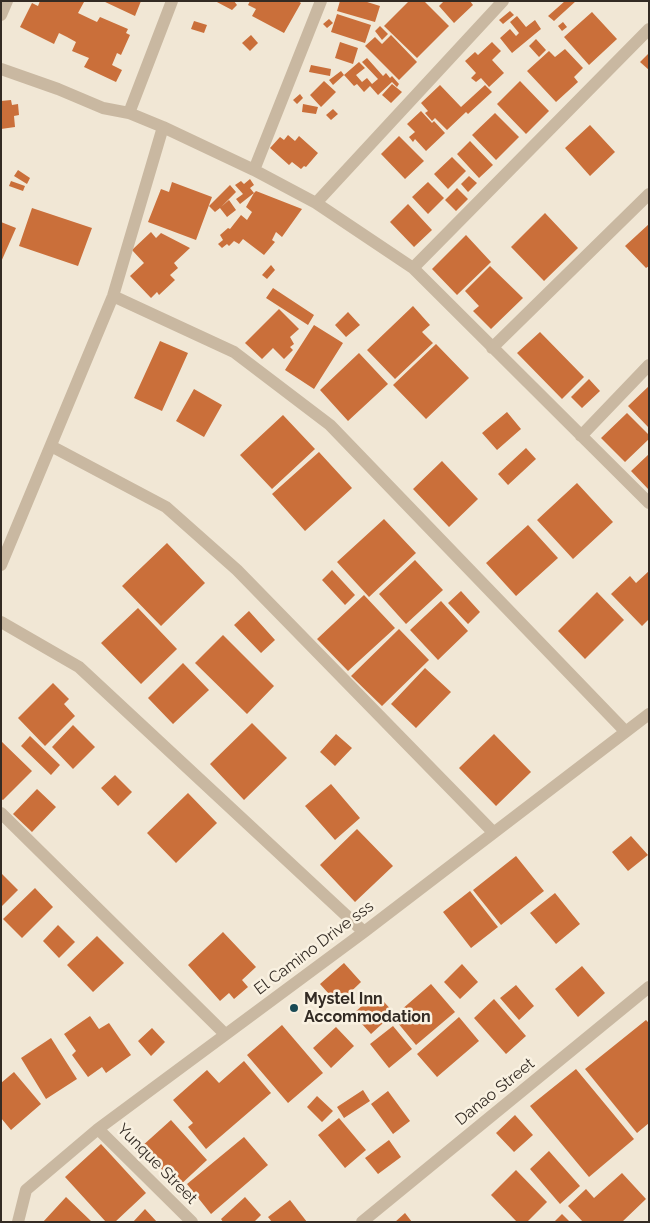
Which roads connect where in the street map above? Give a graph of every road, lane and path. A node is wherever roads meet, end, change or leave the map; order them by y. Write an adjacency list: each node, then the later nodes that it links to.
1 (7, 1): 5 (street)
2 (172, 1): 8 (street)
3 (321, 1): 10 (street)
4 (497, 3): 12 (street)
5 (1, 15)
6 (649, 29): 13 (street)
7 (1, 69): 8 (street)
8 (129, 113): 9 (street)
9 (163, 127): 10 (street); 14 (street)
10 (254, 170): 12 (street)
11 (649, 194): 15 (street)
12 (316, 204): 13 (street)
13 (413, 268): 15 (street)
14 (113, 296): 18 (street); 23 (street)
15 (492, 348): 17 (street)
16 (649, 365): 17 (street)
17 (581, 436): 19 (street)
18 (51, 446): 20 (street); 25 (street)
19 (649, 503)
20 (1, 565)
21 (1, 622): 26 (street)
22 (649, 714): 23 (street, El Camino Drive sss)
23 (625, 731): 25 (street, El Camino Drive sss)
24 (1, 813): 28 (street)
25 (493, 832): 26 (street, El Camino Drive sss)
26 (364, 932): 28 (street, El Camino Drive sss)
27 (649, 988): 32 (street, Danao Street)
28 (225, 1034): 29 (street, El Camino Drive sss)
29 (98, 1129): 30 (street, El Camino Drive sss); 31 (street, Yunque Street)
30 (18, 1222)
31 (192, 1222)
32 (362, 1222)

